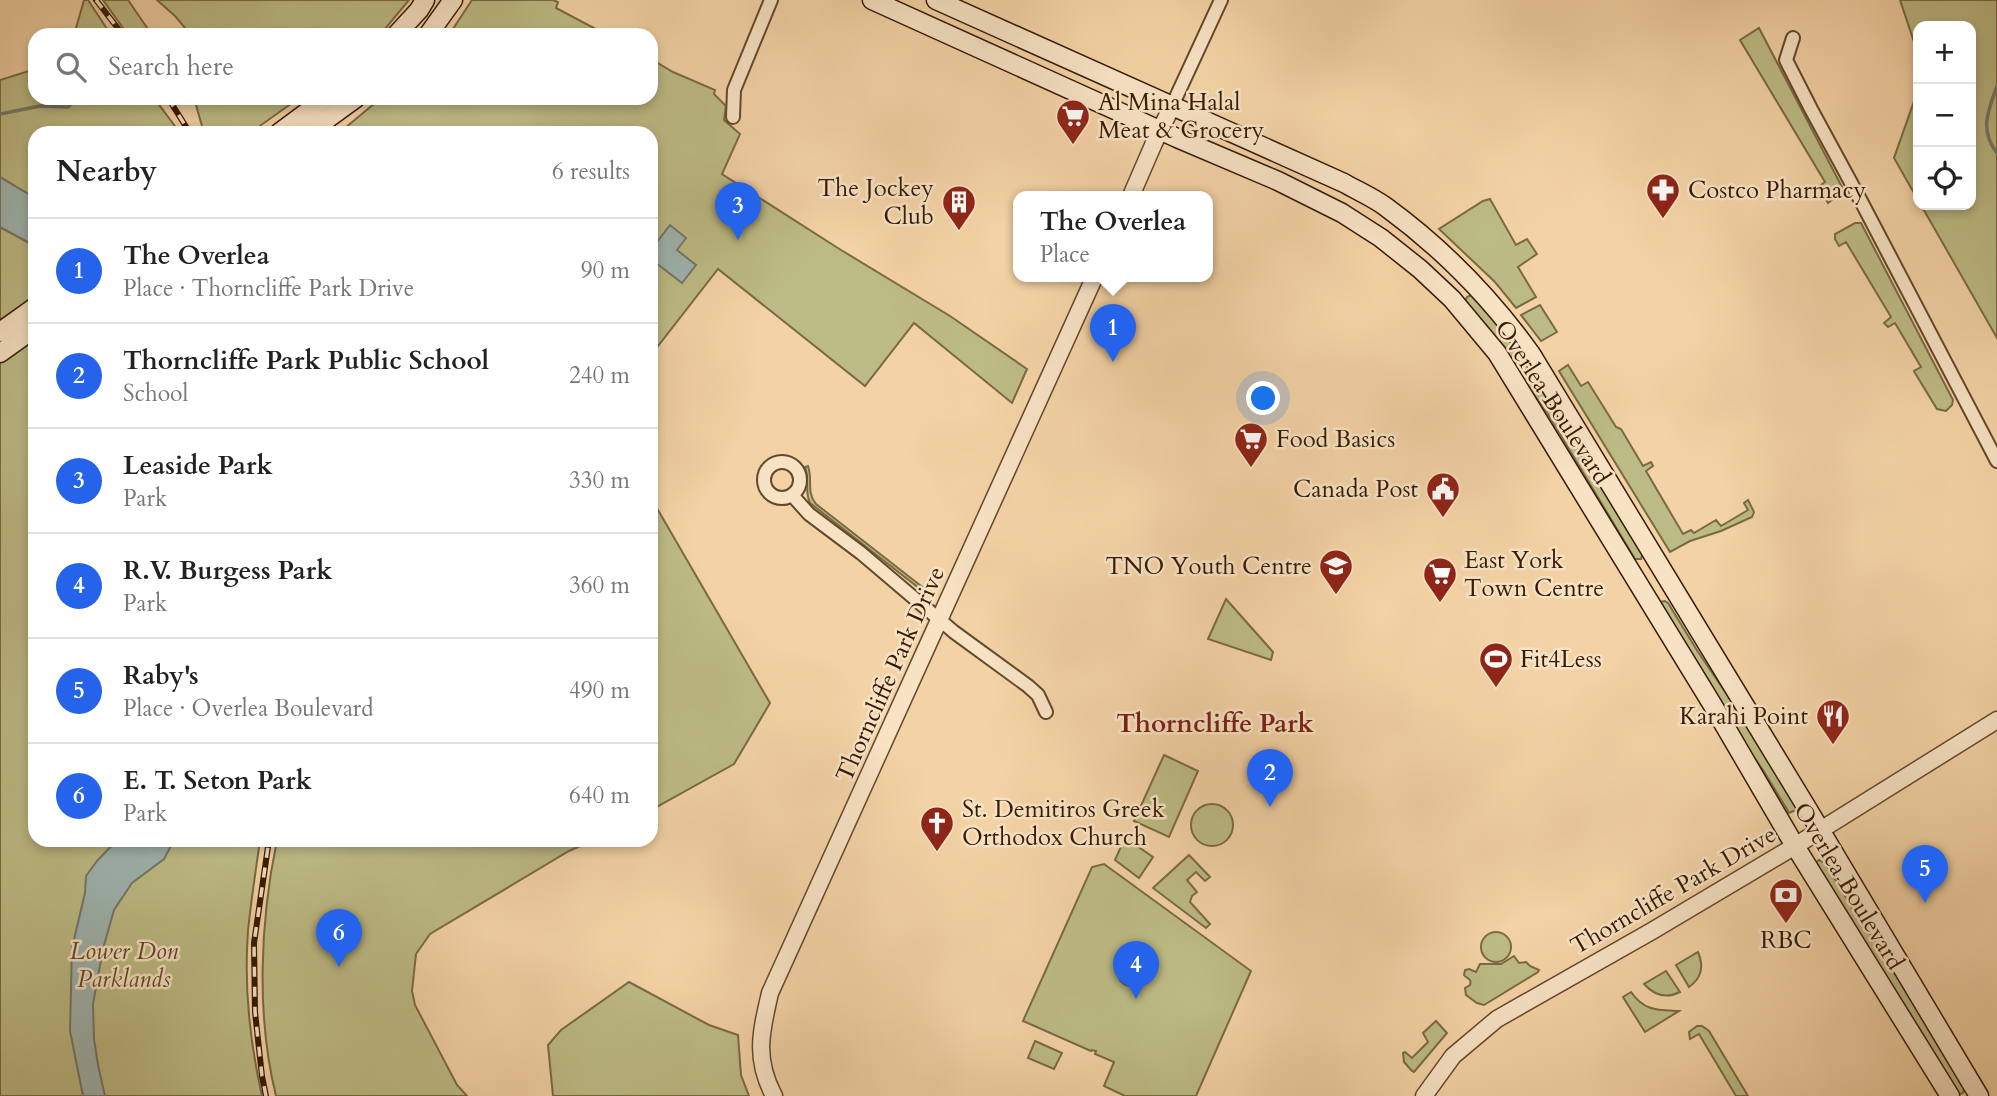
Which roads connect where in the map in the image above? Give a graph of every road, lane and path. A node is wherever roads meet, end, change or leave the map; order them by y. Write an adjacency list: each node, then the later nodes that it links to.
1 (425, 0): 7 (main road)
2 (453, 0): 8 (main road)
3 (771, 0): 12 (street)
4 (872, 0): 15 (main road, Overlea Boulevard)
5 (936, 0): 10 (main road, Overlea Boulevard)
6 (1220, 0): 10 (street)
7 (402, 28)
8 (433, 28)
9 (1793, 38): 22 (street)
10 (1172, 106): 15 (street); 27 (main road, Overlea Boulevard)
11 (322, 108): 13 (main road); 14 (main road)
12 (733, 117)
13 (290, 126)
14 (312, 126)
15 (1160, 129): 16 (street); 28 (main road, Overlea Boulevard)
16 (1133, 191)
17 (1092, 282): 24 (street, Thorncliffe Park Drive)
18 (28, 312): 19 (main road)
19 (0, 332)
20 (28, 333): 21 (main road)
21 (0, 353)
22 (1997, 461)
23 (792, 495): 24 (street)
24 (939, 618): 25 (street); 29 (street, Thorncliffe Park Drive)
25 (1046, 712)
26 (1997, 720): 27 (street, Thorncliffe Park Drive)
27 (1820, 830): 28 (street, Thorncliffe Park Drive); 32 (main road, Overlea Boulevard)
28 (1795, 846): 30 (street, Thorncliffe Park Drive); 31 (main road, Overlea Boulevard)
29 (774, 1096)
30 (1424, 1096)
31 (1950, 1096)
32 (1979, 1096)

